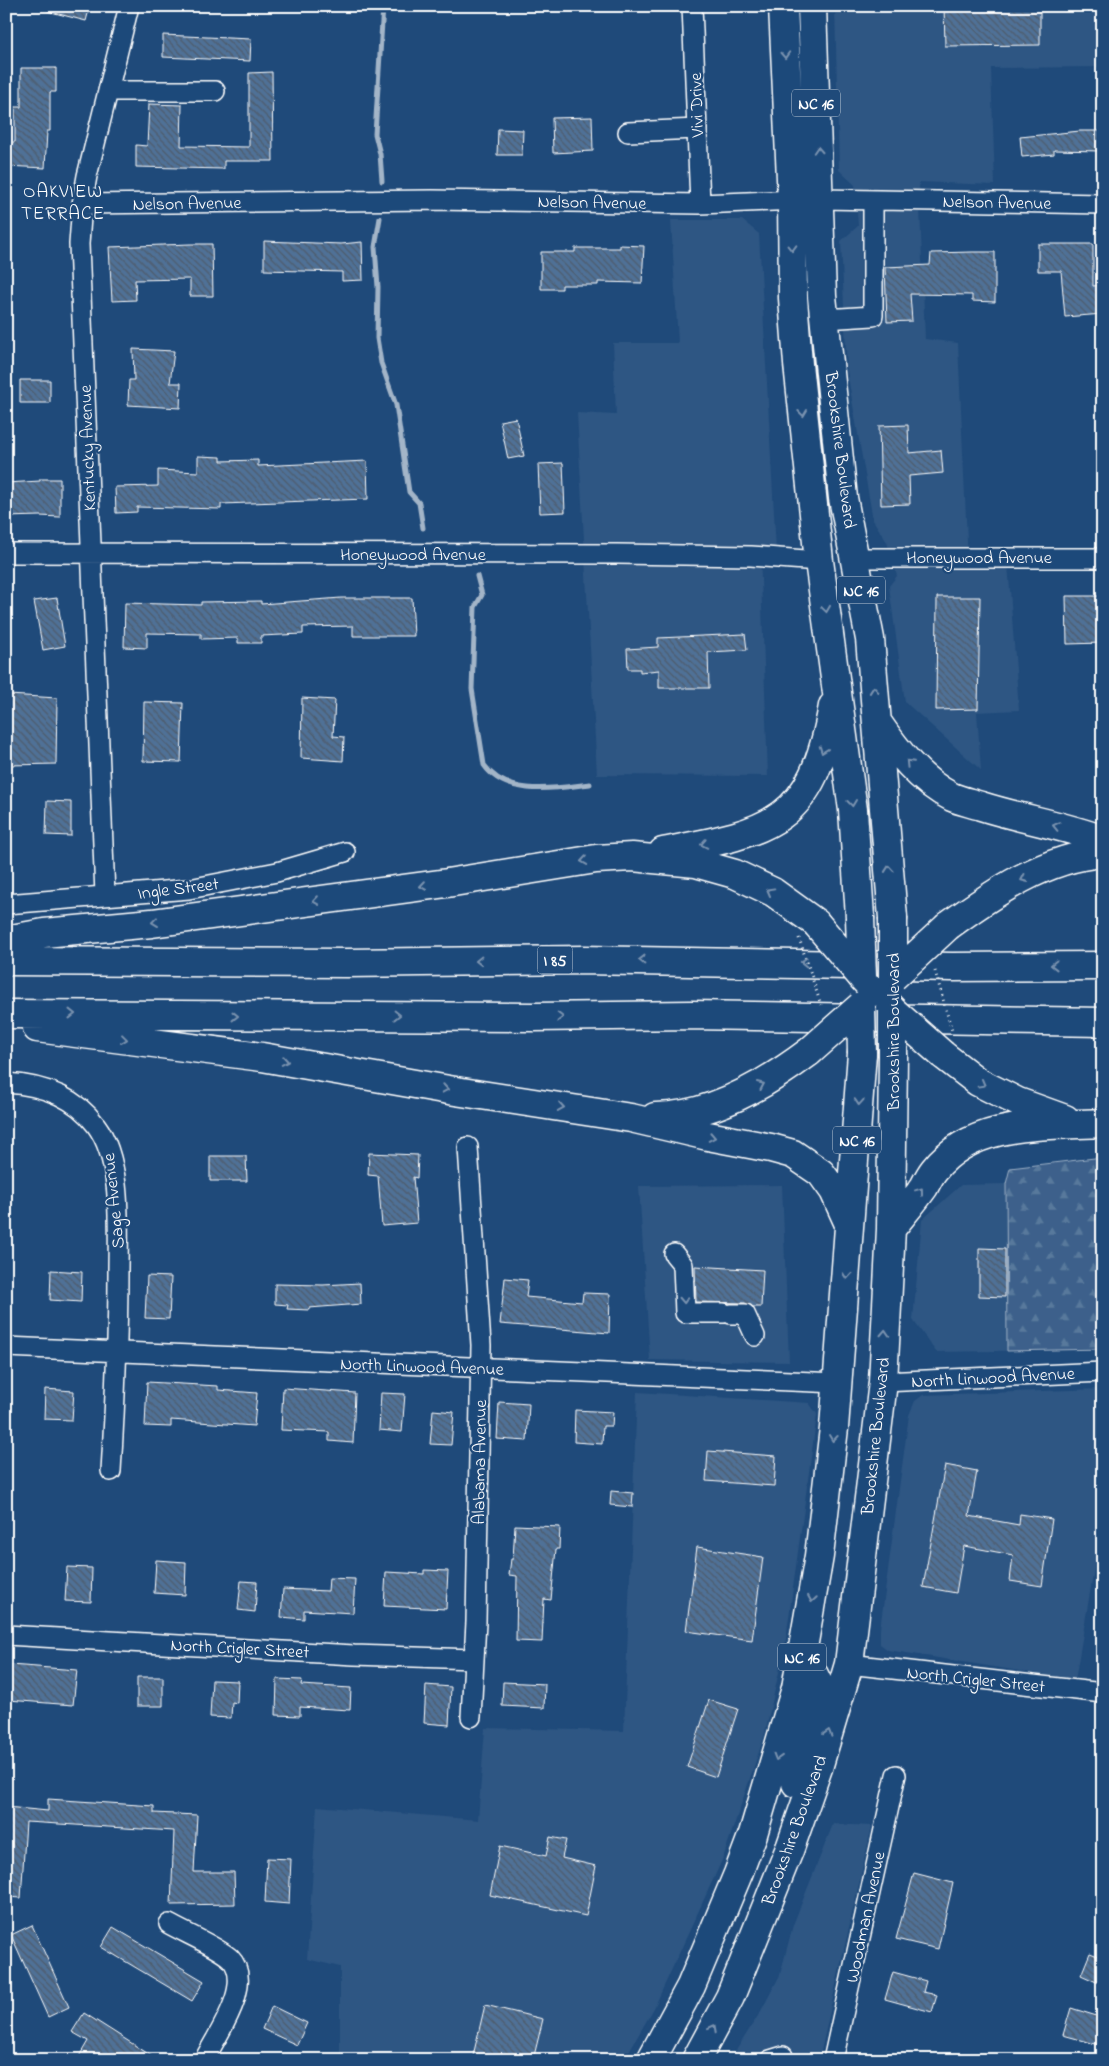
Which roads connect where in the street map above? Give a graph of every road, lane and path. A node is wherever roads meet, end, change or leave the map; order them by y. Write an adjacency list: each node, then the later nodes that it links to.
1 (129, 6): 5 (street, Kentucky Avenue)
2 (692, 6): 7 (street, Vivi Drive)
3 (783, 6): 10 (highway, Brookshire Boulevard / NC 16, one-way to 10)
4 (812, 6): 9 (highway, Brookshire Boulevard / NC 16, one-way to 4)
5 (109, 91): 6 (street); 12 (street, Kentucky Avenue)
6 (215, 92)
7 (697, 129): 8 (street); 13 (street, Vivi Drive)
8 (628, 132)
9 (821, 199): 10 (street, Nelson Avenue); 11 (street, Nelson Avenue); 15 (highway, Brookshire Boulevard / NC 16)
10 (792, 200): 13 (street, Nelson Avenue); 20 (highway, Brookshire Boulevard / NC 16, one-way to 20)
11 (873, 200): 14 (street, Nelson Avenue); 15 (street)
12 (82, 204): 13 (street, Nelson Avenue); 17 (street, Kentucky Avenue)
13 (700, 204)
14 (1103, 204)
15 (825, 319): 18 (highway, Brookshire Boulevard / NC 16)
16 (6, 553): 17 (street, Honeywood Avenue)
17 (91, 553): 20 (street, Honeywood Avenue); 27 (street, Kentucky Avenue)
18 (856, 558): 19 (street, Honeywood Avenue); 22 (highway, Brookshire Boulevard / NC 16, one-way to 18)
19 (1103, 558)
20 (820, 561): 21 (highway, Brookshire Boulevard / NC 16, one-way to 21)
21 (836, 685): 26 (highway, one-way to 26); 34 (highway, Brookshire Boulevard / NC 16, one-way to 34, bridge)
22 (876, 721): 23 (highway, one-way to 22); 34 (highway, Brookshire Boulevard / NC 16, one-way to 22, bridge)
23 (1103, 840)
24 (345, 852): 27 (street, Ingle Street)
25 (1103, 853): 34 (highway, one-way to 34, bridge)
26 (632, 857): 29 (highway, one-way to 26); 30 (highway, one-way to 30)
27 (105, 895): 28 (street, Ingle Street)
28 (6, 904)
29 (804, 928): 34 (highway, bridge); 35 (path, bridge)
30 (6, 940)
31 (6, 961): 32 (highway, I 85, one-way to 31)
32 (1103, 966)
33 (935, 971): 39 (path, bridge)
34 (877, 993): 39 (highway, bridge); 41 (highway, one-way to 34, bridge); 44 (highway, Brookshire Boulevard / NC 16, one-way to 44, bridge); 45 (highway, Brookshire Boulevard / NC 16, bridge)
35 (822, 1005)
36 (6, 1014): 37 (highway, one-way to 37)
37 (1103, 1022)
38 (6, 1024): 41 (highway, one-way to 41)
39 (947, 1043): 42 (highway, one-way to 42)
40 (6, 1083): 49 (street, Sage Avenue)
41 (630, 1118): 44 (highway, one-way to 44)
42 (1092, 1123): 45 (highway, one-way to 42)
43 (468, 1147): 50 (street, Alabama Avenue)
44 (851, 1227): 53 (highway, Brookshire Boulevard / NC 16, one-way to 53)
45 (891, 1229): 52 (highway, Brookshire Boulevard / NC 16, one-way to 45)
46 (674, 1254): 47 (street, one-way to 47)
47 (755, 1336)
48 (6, 1347): 49 (street, North Linwood Avenue)
49 (118, 1354): 50 (street, North Linwood Avenue); 54 (street)
50 (481, 1369): 53 (street, North Linwood Avenue); 56 (street, Alabama Avenue)
51 (1103, 1372): 52 (street, North Linwood Avenue)
52 (883, 1382): 57 (highway, Brookshire Boulevard / NC 16)
53 (838, 1383): 58 (highway, Brookshire Boulevard / NC 16, one-way to 58)
54 (111, 1471)
55 (6, 1636): 56 (street, North Crigler Street)
56 (474, 1659): 60 (street, Alabama Avenue)
57 (850, 1664): 59 (street, North Crigler Street); 62 (highway, Brookshire Boulevard / NC 16, one-way to 57)
58 (800, 1670): 62 (highway); 65 (highway, Brookshire Boulevard / NC 16, one-way to 65)
59 (1103, 1693)
60 (470, 1717)
61 (896, 1775): 67 (street, Woodman Avenue)
62 (778, 1881): 66 (highway, Brookshire Boulevard / NC 16, one-way to 62)
63 (169, 1924): 64 (street)
64 (204, 2060)
65 (651, 2060)
66 (696, 2060)
67 (833, 2060)

